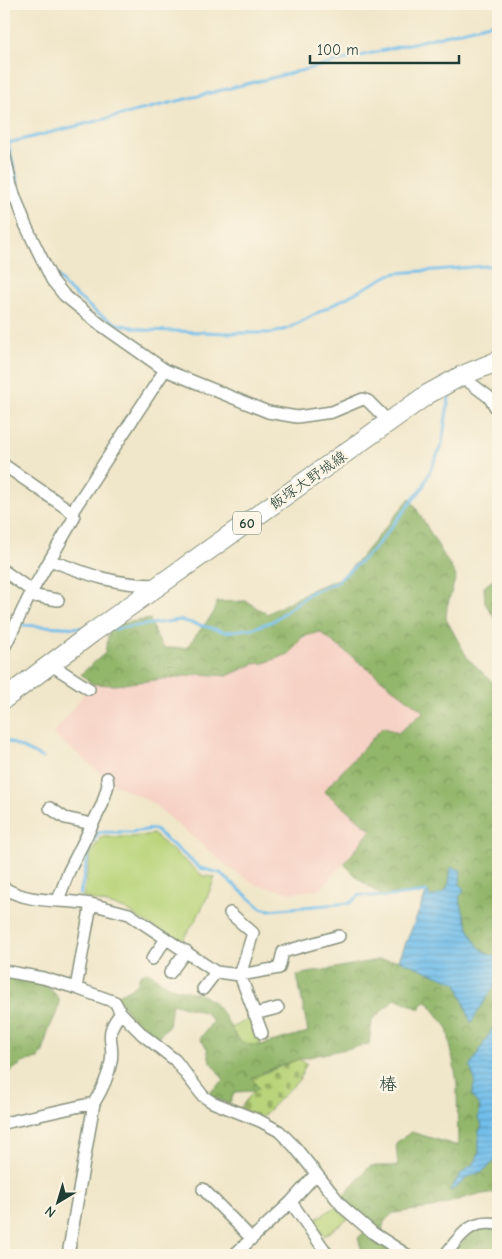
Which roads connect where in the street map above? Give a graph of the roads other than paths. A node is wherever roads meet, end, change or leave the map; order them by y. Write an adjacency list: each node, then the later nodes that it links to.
1 (4, 152): 2 (street)
2 (7, 183): 4 (street)
3 (498, 361): 5 (main road, 飯塚大野城線 / 60)
4 (165, 370): 7 (street); 9 (street)
5 (461, 376): 6 (street); 7 (main road, 飯塚大野城線 / 60)
6 (498, 411)
7 (389, 422): 12 (main road, 飯塚大野城線 / 60)
8 (4, 465): 9 (street)
9 (72, 512): 10 (street)
10 (50, 560): 12 (street); 13 (street)
11 (4, 571): 13 (street)
12 (159, 585): 16 (main road, 飯塚大野城線 / 60)
13 (31, 593): 14 (street); 15 (street)
14 (58, 600)
15 (4, 648)
16 (50, 664): 17 (street); 18 (main road, 飯塚大野城線 / 60)
17 (90, 689)
18 (4, 699)
19 (107, 778): 21 (street)
20 (50, 808): 21 (street)
21 (92, 824): 23 (street)
22 (4, 888): 23 (street)
23 (58, 900): 24 (street)
24 (91, 904): 27 (street); 34 (street)
25 (230, 913): 33 (street)
26 (339, 936): 33 (street)
27 (166, 939): 28 (street); 29 (street)
28 (186, 952): 31 (street); 32 (street)
29 (152, 959)
30 (4, 971): 34 (street)
31 (216, 972): 33 (street); 35 (street)
32 (170, 973)
33 (240, 975): 38 (street)
34 (76, 988): 37 (street)
35 (204, 989)
36 (278, 1008): 38 (street)
37 (122, 1013): 40 (street); 42 (street)
38 (254, 1014): 39 (street)
39 (262, 1033)
40 (94, 1103): 41 (street); 50 (street)
41 (4, 1123)
42 (316, 1174): 46 (street); 52 (street)
43 (203, 1189): 45 (street)
44 (225, 1193): 45 (street)
45 (216, 1202): 48 (street)
46 (291, 1202): 48 (street); 51 (street)
47 (498, 1224): 53 (street)
48 (251, 1238): 49 (street)
49 (242, 1252)
50 (68, 1255)
51 (328, 1255)
52 (407, 1255)
53 (445, 1255)

